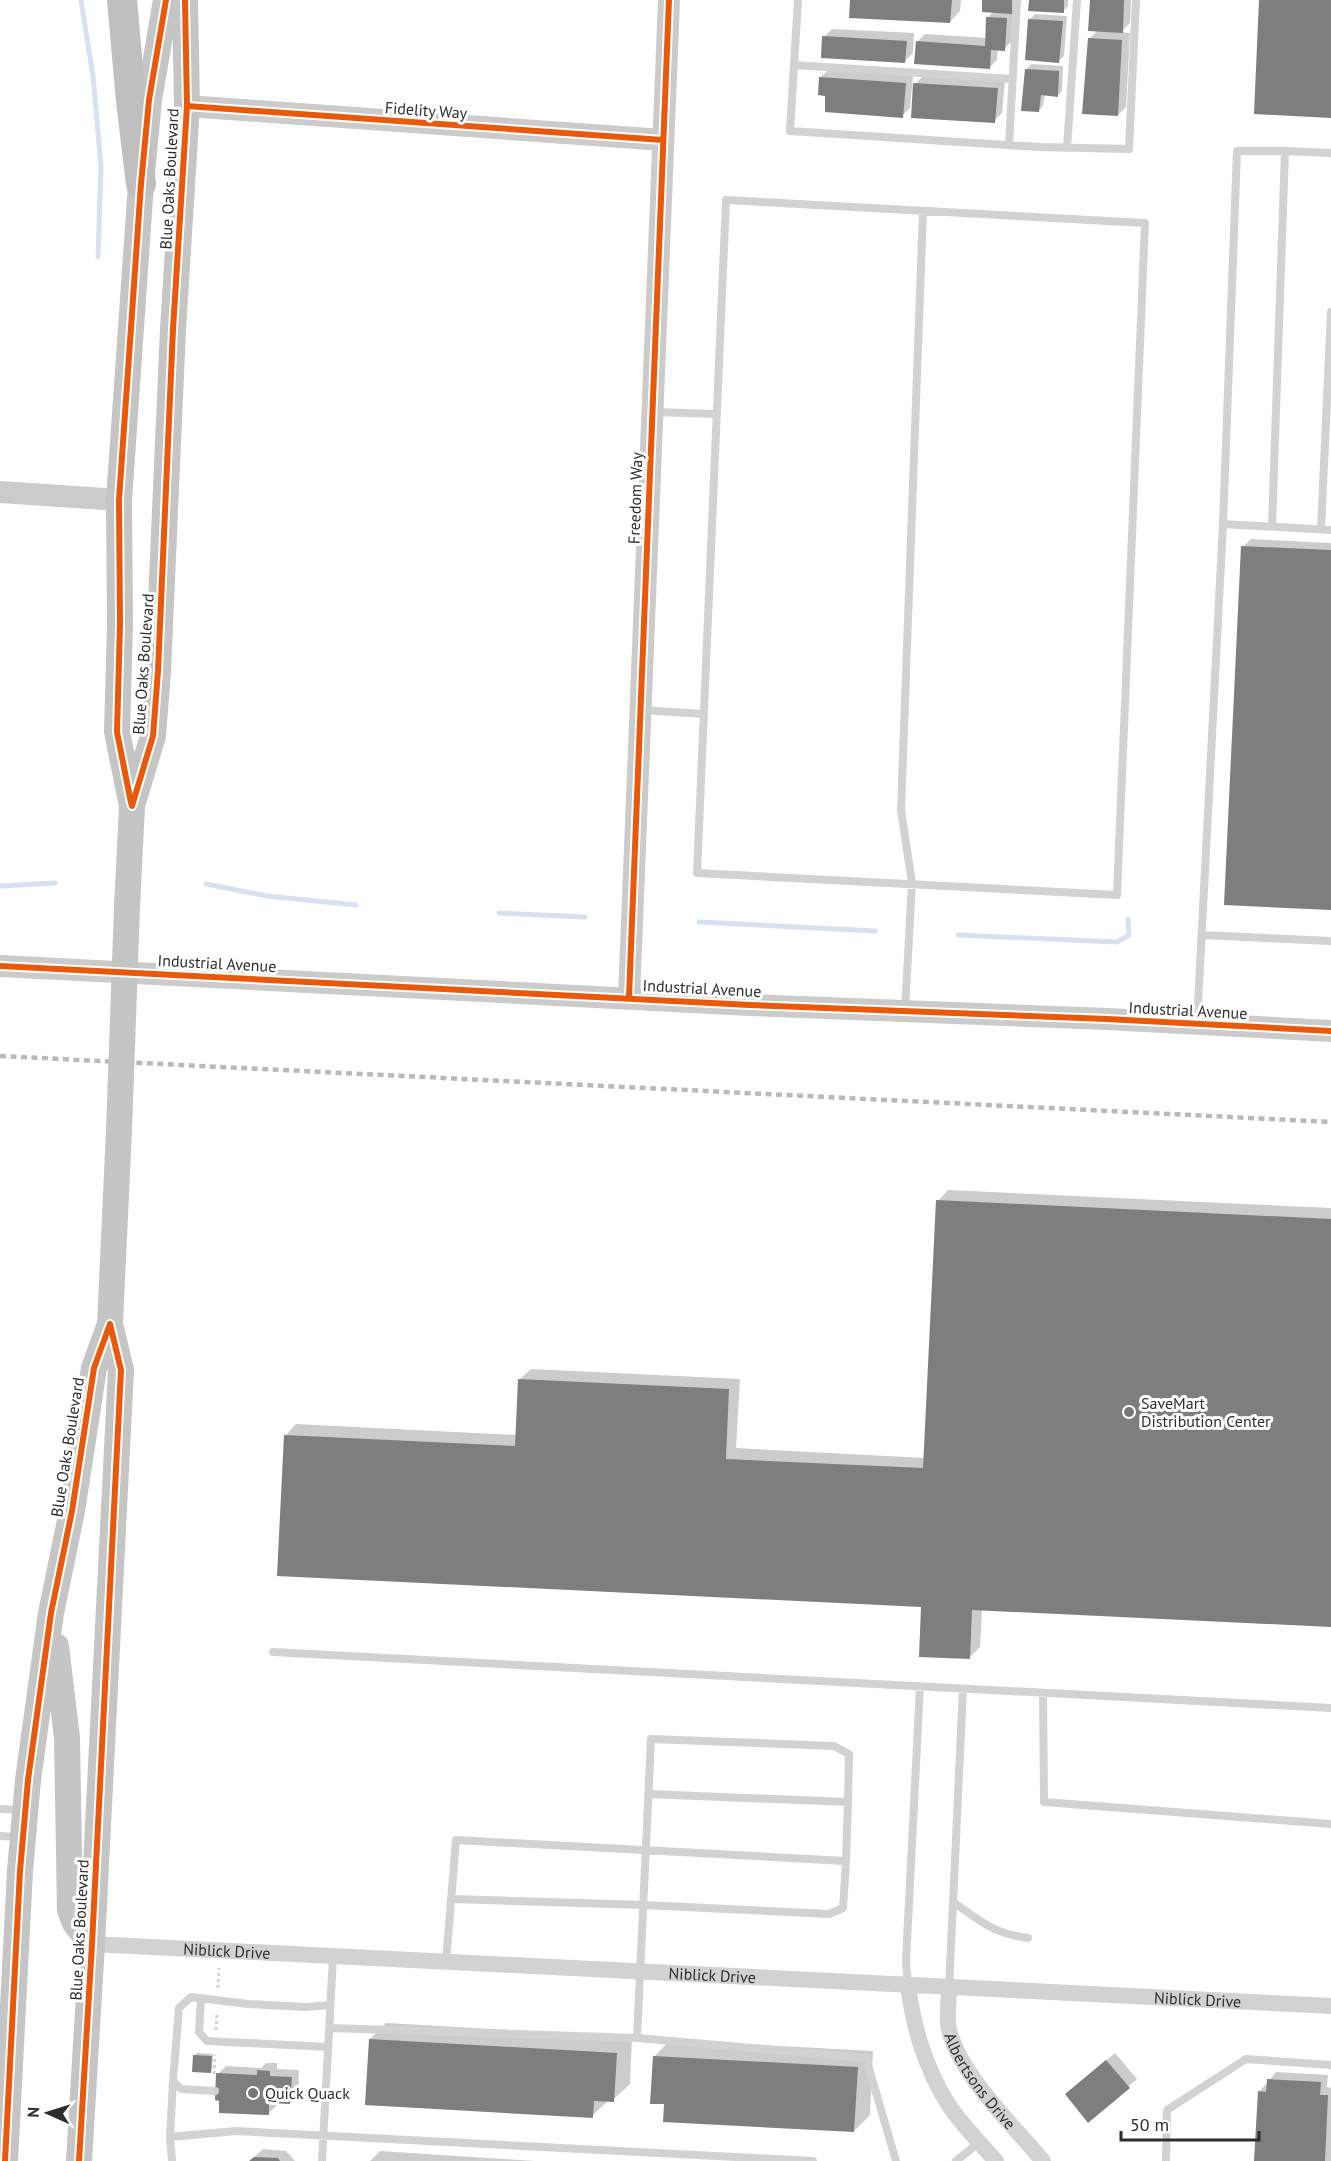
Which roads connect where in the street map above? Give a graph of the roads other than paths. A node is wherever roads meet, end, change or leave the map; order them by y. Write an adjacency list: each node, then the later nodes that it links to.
1 (122, 0): 18 (highway)
2 (166, 0): 9 (main road, Blue Oaks Boulevard)
3 (185, 0): 12 (main road, Blue Oaks Boulevard)
4 (669, 0): 13 (street, Freedom Way)
5 (798, 0): 10 (lane)
6 (1017, 0): 11 (lane)
7 (1077, 0): 15 (lane)
8 (1136, 0): 15 (lane)
9 (161, 29): 12 (main road); 18 (main road, Blue Oaks Boulevard)
10 (794, 65): 11 (lane); 14 (lane)
11 (1012, 79): 14 (lane)
12 (187, 106): 13 (street, Fidelity Way); 31 (main road, Blue Oaks Boulevard)
13 (663, 140): 21 (street, Freedom Way)
14 (1009, 145): 15 (lane)
15 (1067, 148)
16 (1285, 151): 17 (lane); 25 (lane); 26 (lane)
17 (1331, 153)
18 (141, 184): 24 (main road, Blue Oaks Boulevard)
19 (923, 211): 22 (lane); 32 (lane); 32 (lane)
20 (1331, 312): 27 (lane)
21 (652, 412): 22 (lane); 29 (street, Freedom Way)
22 (717, 414): 30 (lane)
23 (0, 492): 24 (street)
24 (119, 500): 31 (main road, Blue Oaks Boulevard)
25 (1223, 524): 26 (lane); 33 (lane)
26 (1272, 526): 27 (lane)
27 (1321, 529): 28 (lane)
28 (1331, 530)
29 (640, 710): 30 (lane); 36 (street, Freedom Way)
30 (704, 714): 32 (lane)
31 (132, 806): 40 (main road, Blue Oaks Boulevard, bridge)
32 (912, 883): 37 (lane)
33 (1202, 935): 34 (lane); 38 (lane)
34 (1331, 941)
35 (0, 966): 36 (street, Industrial Avenue)
36 (629, 997): 37 (street, Industrial Avenue)
37 (905, 1011): 38 (street, Industrial Avenue)
38 (1197, 1024): 39 (street, Industrial Avenue)
39 (1331, 1031)
40 (110, 1324): 41 (main road, Blue Oaks Boulevard); 58 (main road, Blue Oaks Boulevard)
41 (51, 1613): 49 (main road, Blue Oaks Boulevard); 58 (main road)
42 (273, 1652): 43 (lane)
43 (920, 1686): 44 (lane); 62 (lane)
44 (963, 1689): 45 (lane); 55 (lane)
45 (1043, 1693): 46 (lane); 50 (lane)
46 (1331, 1708)
47 (648, 1794): 48 (lane); 48 (lane); 52 (lane)
48 (848, 1802): 53 (lane)
49 (12, 1810): 51 (main road, Blue Oaks Boulevard)
50 (1331, 1824)
51 (11, 1837): 75 (main road, Blue Oaks Boulevard)
52 (645, 1851): 53 (lane); 54 (lane); 56 (lane)
53 (846, 1861): 56 (lane)
54 (451, 1899): 56 (lane); 60 (lane)
55 (953, 1902): 57 (lane); 63 (lane)
56 (643, 1905): 61 (lane)
57 (1028, 1938)
58 (92, 1944): 59 (street, Niblick Drive); 83 (main road, Blue Oaks Boulevard)
59 (333, 1957): 60 (street, Niblick Drive); 65 (lane)
60 (446, 1962): 61 (street, Niblick Drive)
61 (639, 1972): 62 (street, Niblick Drive); 68 (lane)
62 (909, 1986): 63 (street, Niblick Drive); 78 (street)
63 (949, 1988): 66 (street, Niblick Drive); 89 (street, Albertsons Drive)
64 (201, 1998): 65 (lane); 69 (lane); 71 (lane)
65 (330, 2005): 67 (lane)
66 (1330, 2006)
67 (329, 2028): 68 (lane); 69 (lane)
68 (637, 2038): 86 (lane)
69 (328, 2047): 74 (lane)
70 (1331, 2065): 90 (lane)
71 (173, 2081): 72 (lane); 77 (lane)
72 (215, 2091)
73 (291, 2095): 74 (lane)
74 (326, 2097): 76 (lane)
75 (3, 2124): 82 (main road, Blue Oaks Boulevard)
76 (324, 2136): 77 (lane); 79 (lane); 84 (lane)
77 (170, 2137): 81 (lane)
78 (980, 2142): 87 (lane); 88 (street)
79 (623, 2157): 80 (lane)
80 (674, 2157): 85 (lane)
81 (173, 2160)
82 (5, 2161)
83 (79, 2161)
84 (322, 2161)
85 (813, 2161)
86 (896, 2161)
87 (956, 2161)
88 (996, 2161)
89 (1043, 2161)
90 (1166, 2161)

